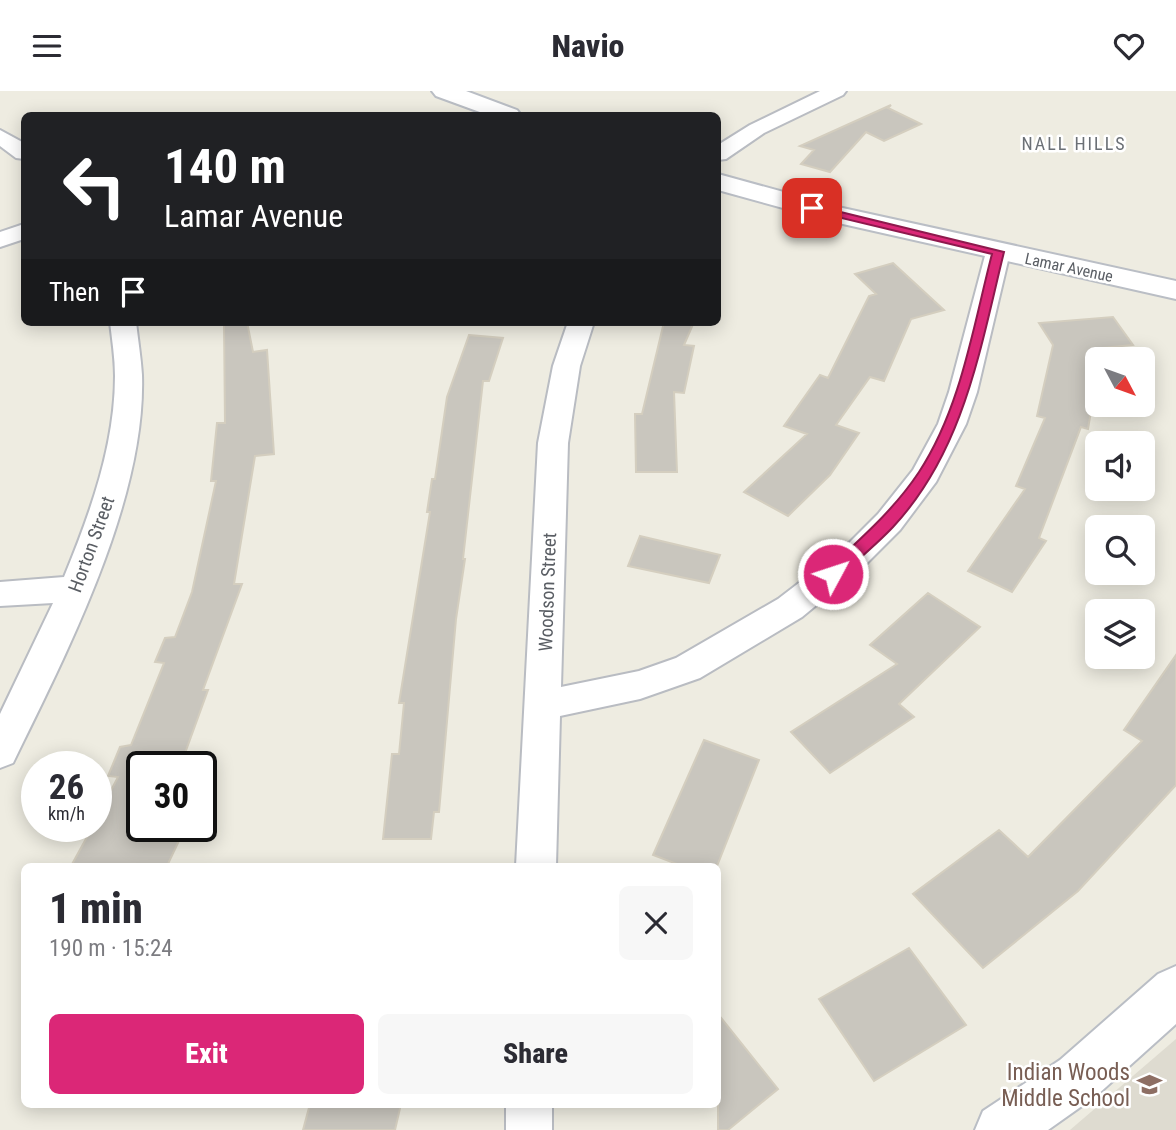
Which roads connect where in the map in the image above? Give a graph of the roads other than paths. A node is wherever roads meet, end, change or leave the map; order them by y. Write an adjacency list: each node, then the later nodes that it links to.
1 (444, 91): 3 (street)
2 (836, 91): 6 (street)
3 (501, 112)
4 (0, 136): 5 (street)
5 (21, 151)
6 (721, 152)
7 (721, 184): 10 (street, Lamar Avenue)
8 (21, 232): 9 (street)
9 (0, 240)
10 (998, 252): 11 (street, Lamar Avenue); 16 (street)
11 (1176, 291)
12 (124, 326): 14 (street, Horton Street)
13 (579, 326): 16 (street, Woodson Street)
14 (75, 589): 15 (street); 17 (street, Horton Street)
15 (0, 594)
16 (543, 705): 18 (street, Woodson Street)
17 (0, 752)
18 (536, 863)
19 (1176, 991): 22 (street)
20 (529, 1108): 21 (street)
21 (529, 1130)
22 (1002, 1130)

